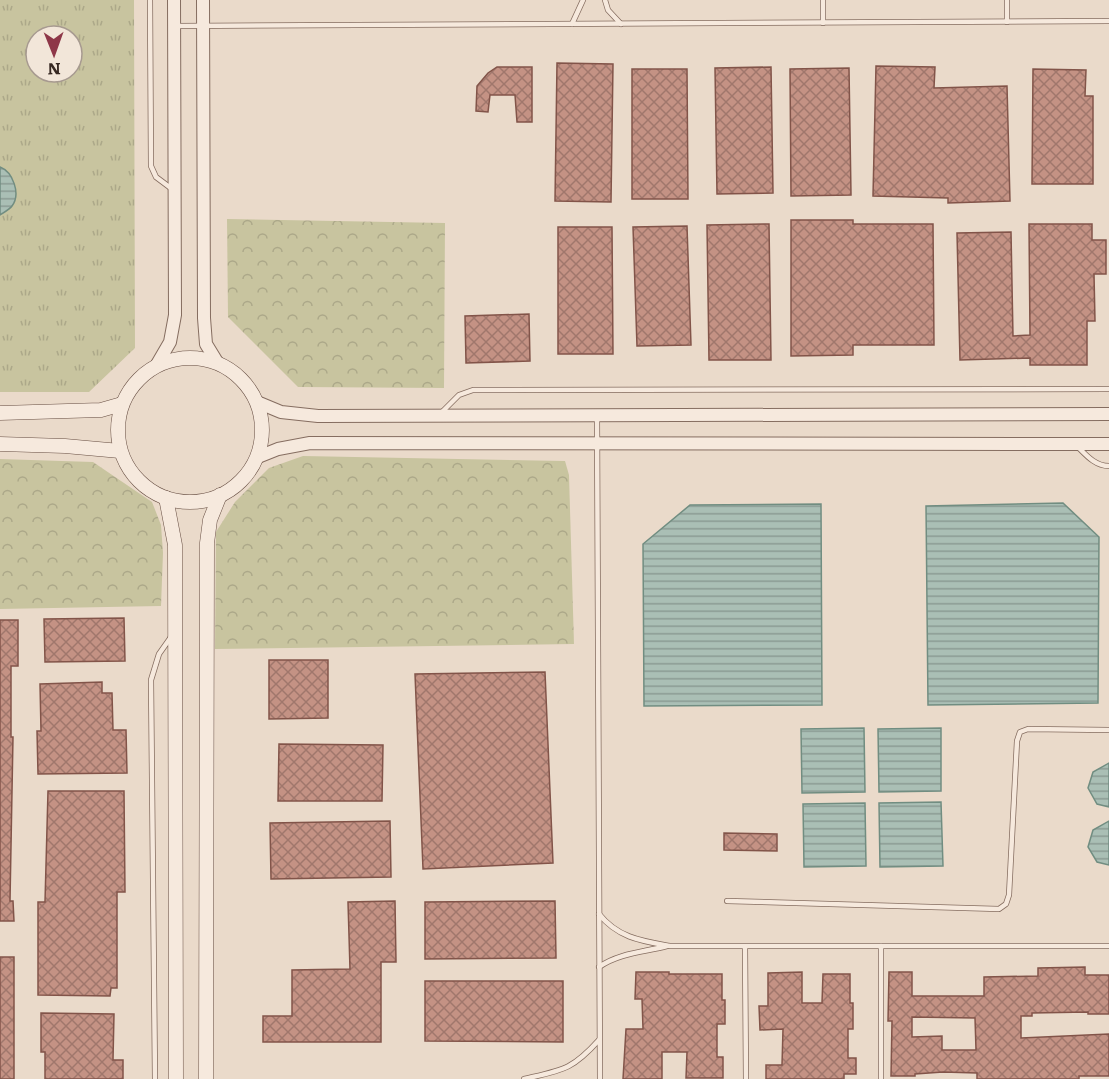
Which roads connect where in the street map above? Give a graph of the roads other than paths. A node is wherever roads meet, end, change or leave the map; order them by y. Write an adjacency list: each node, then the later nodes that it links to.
1 (150, 0): 15 (lane)
2 (174, 0): 13 (street)
3 (203, 0): 14 (street)
4 (584, 0): 11 (lane)
5 (605, 0): 12 (lane)
6 (823, 0): 10 (lane)
7 (1007, 0): 9 (lane)
8 (1109, 21): 9 (lane)
9 (1007, 22): 10 (lane)
10 (823, 23): 12 (lane)
11 (572, 24): 12 (lane); 14 (lane)
12 (621, 24)
13 (174, 26): 14 (lane); 15 (street)
14 (202, 26): 16 (street)
15 (175, 191): 17 (street)
16 (217, 362): 17 (main road); 19 (main road)
17 (156, 366): 20 (main road)
18 (1109, 389): 23 (lane)
19 (257, 402): 23 (street); 30 (main road)
20 (122, 404): 21 (main road); 29 (main road)
21 (0, 412)
22 (1109, 414): 24 (street)
23 (438, 416): 24 (street)
24 (597, 416): 26 (lane)
25 (0, 444): 29 (main road)
26 (597, 444): 27 (street); 30 (street); 37 (lane)
27 (1075, 444): 28 (street); 31 (lane)
28 (1109, 444)
29 (120, 451): 33 (main road)
30 (258, 456): 32 (main road)
31 (1109, 466)
32 (220, 495): 33 (main road); 46 (main road)
33 (166, 498): 34 (main road)
34 (175, 632): 44 (lane); 45 (main road)
35 (1109, 730): 36 (lane)
36 (727, 901)
37 (599, 914): 38 (lane); 42 (lane)
38 (670, 946): 41 (lane); 42 (lane)
39 (881, 946): 40 (lane); 41 (lane); 50 (lane)
40 (1109, 946)
41 (745, 947): 49 (lane)
42 (599, 967): 43 (lane)
43 (599, 1040): 47 (lane); 48 (lane)
44 (155, 1079)
45 (176, 1079)
46 (206, 1079)
47 (524, 1079)
48 (600, 1079)
49 (746, 1079)
50 (881, 1079)

